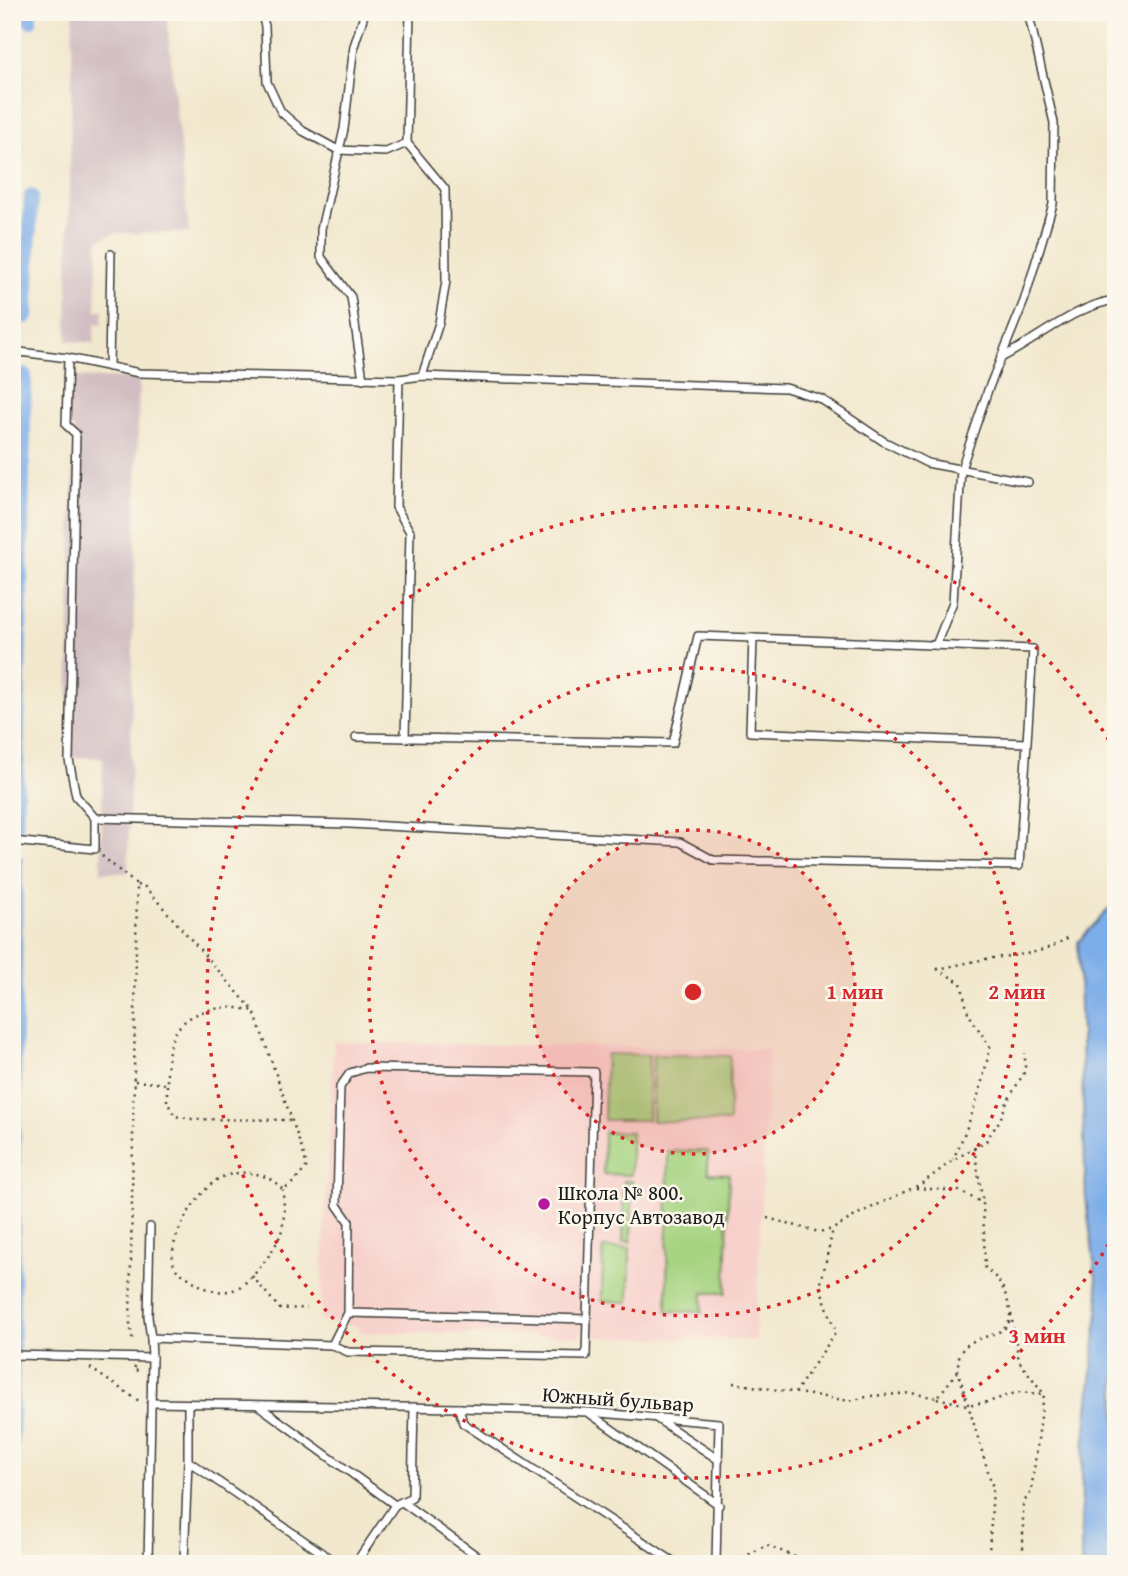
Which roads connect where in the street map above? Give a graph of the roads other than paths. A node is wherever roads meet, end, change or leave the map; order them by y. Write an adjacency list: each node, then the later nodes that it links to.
1 (261, 12): 6 (lane)
2 (365, 12): 6 (lane)
3 (410, 12): 5 (lane)
4 (1028, 12): 11 (lane)
5 (407, 143): 6 (lane); 13 (lane)
6 (338, 150): 14 (lane)
7 (111, 254): 12 (lane)
8 (1116, 300): 11 (lane)
9 (12, 351): 10 (lane)
10 (68, 358): 12 (lane); 23 (lane)
11 (1001, 358): 16 (lane)
12 (109, 367): 14 (lane)
13 (422, 376): 15 (lane); 16 (lane)
14 (363, 379): 15 (lane)
15 (399, 379): 21 (lane)
16 (961, 469): 17 (lane); 19 (lane)
17 (1028, 482)
18 (753, 638): 19 (lane); 21 (lane); 22 (lane)
19 (936, 645): 22 (lane)
20 (356, 737): 21 (lane)
21 (405, 738)
22 (1027, 743): 23 (lane)
23 (95, 818): 24 (lane)
24 (12, 841)
25 (150, 1227): 28 (lane)
26 (348, 1313): 27 (lane); 27 (lane); 29 (lane)
27 (587, 1319): 29 (lane)
28 (151, 1338): 29 (lane); 31 (lane)
29 (332, 1345)
30 (14, 1355): 31 (lane)
31 (152, 1358): 33 (lane)
32 (188, 1404): 33 (lane, Южный бульвар); 34 (lane, Южный бульвар); 40 (lane)
33 (151, 1406): 44 (lane)
34 (258, 1406): 35 (lane, Южный бульвар); 41 (lane)
35 (414, 1407): 36 (lane, Южный бульвар); 41 (lane)
36 (459, 1408): 37 (lane, Южный бульвар); 48 (lane)
37 (589, 1412): 38 (lane, Южный бульвар); 42 (lane)
38 (655, 1418): 39 (lane); 39 (lane, Южный бульвар)
39 (719, 1460): 42 (lane, Южный бульвар)
40 (188, 1461): 43 (lane); 45 (lane)
41 (398, 1504): 46 (lane); 47 (lane)
42 (719, 1505): 49 (lane, Южный бульвар)
43 (185, 1563)
44 (148, 1564)
45 (338, 1564)
46 (355, 1564)
47 (488, 1564)
48 (677, 1564)
49 (716, 1564)

